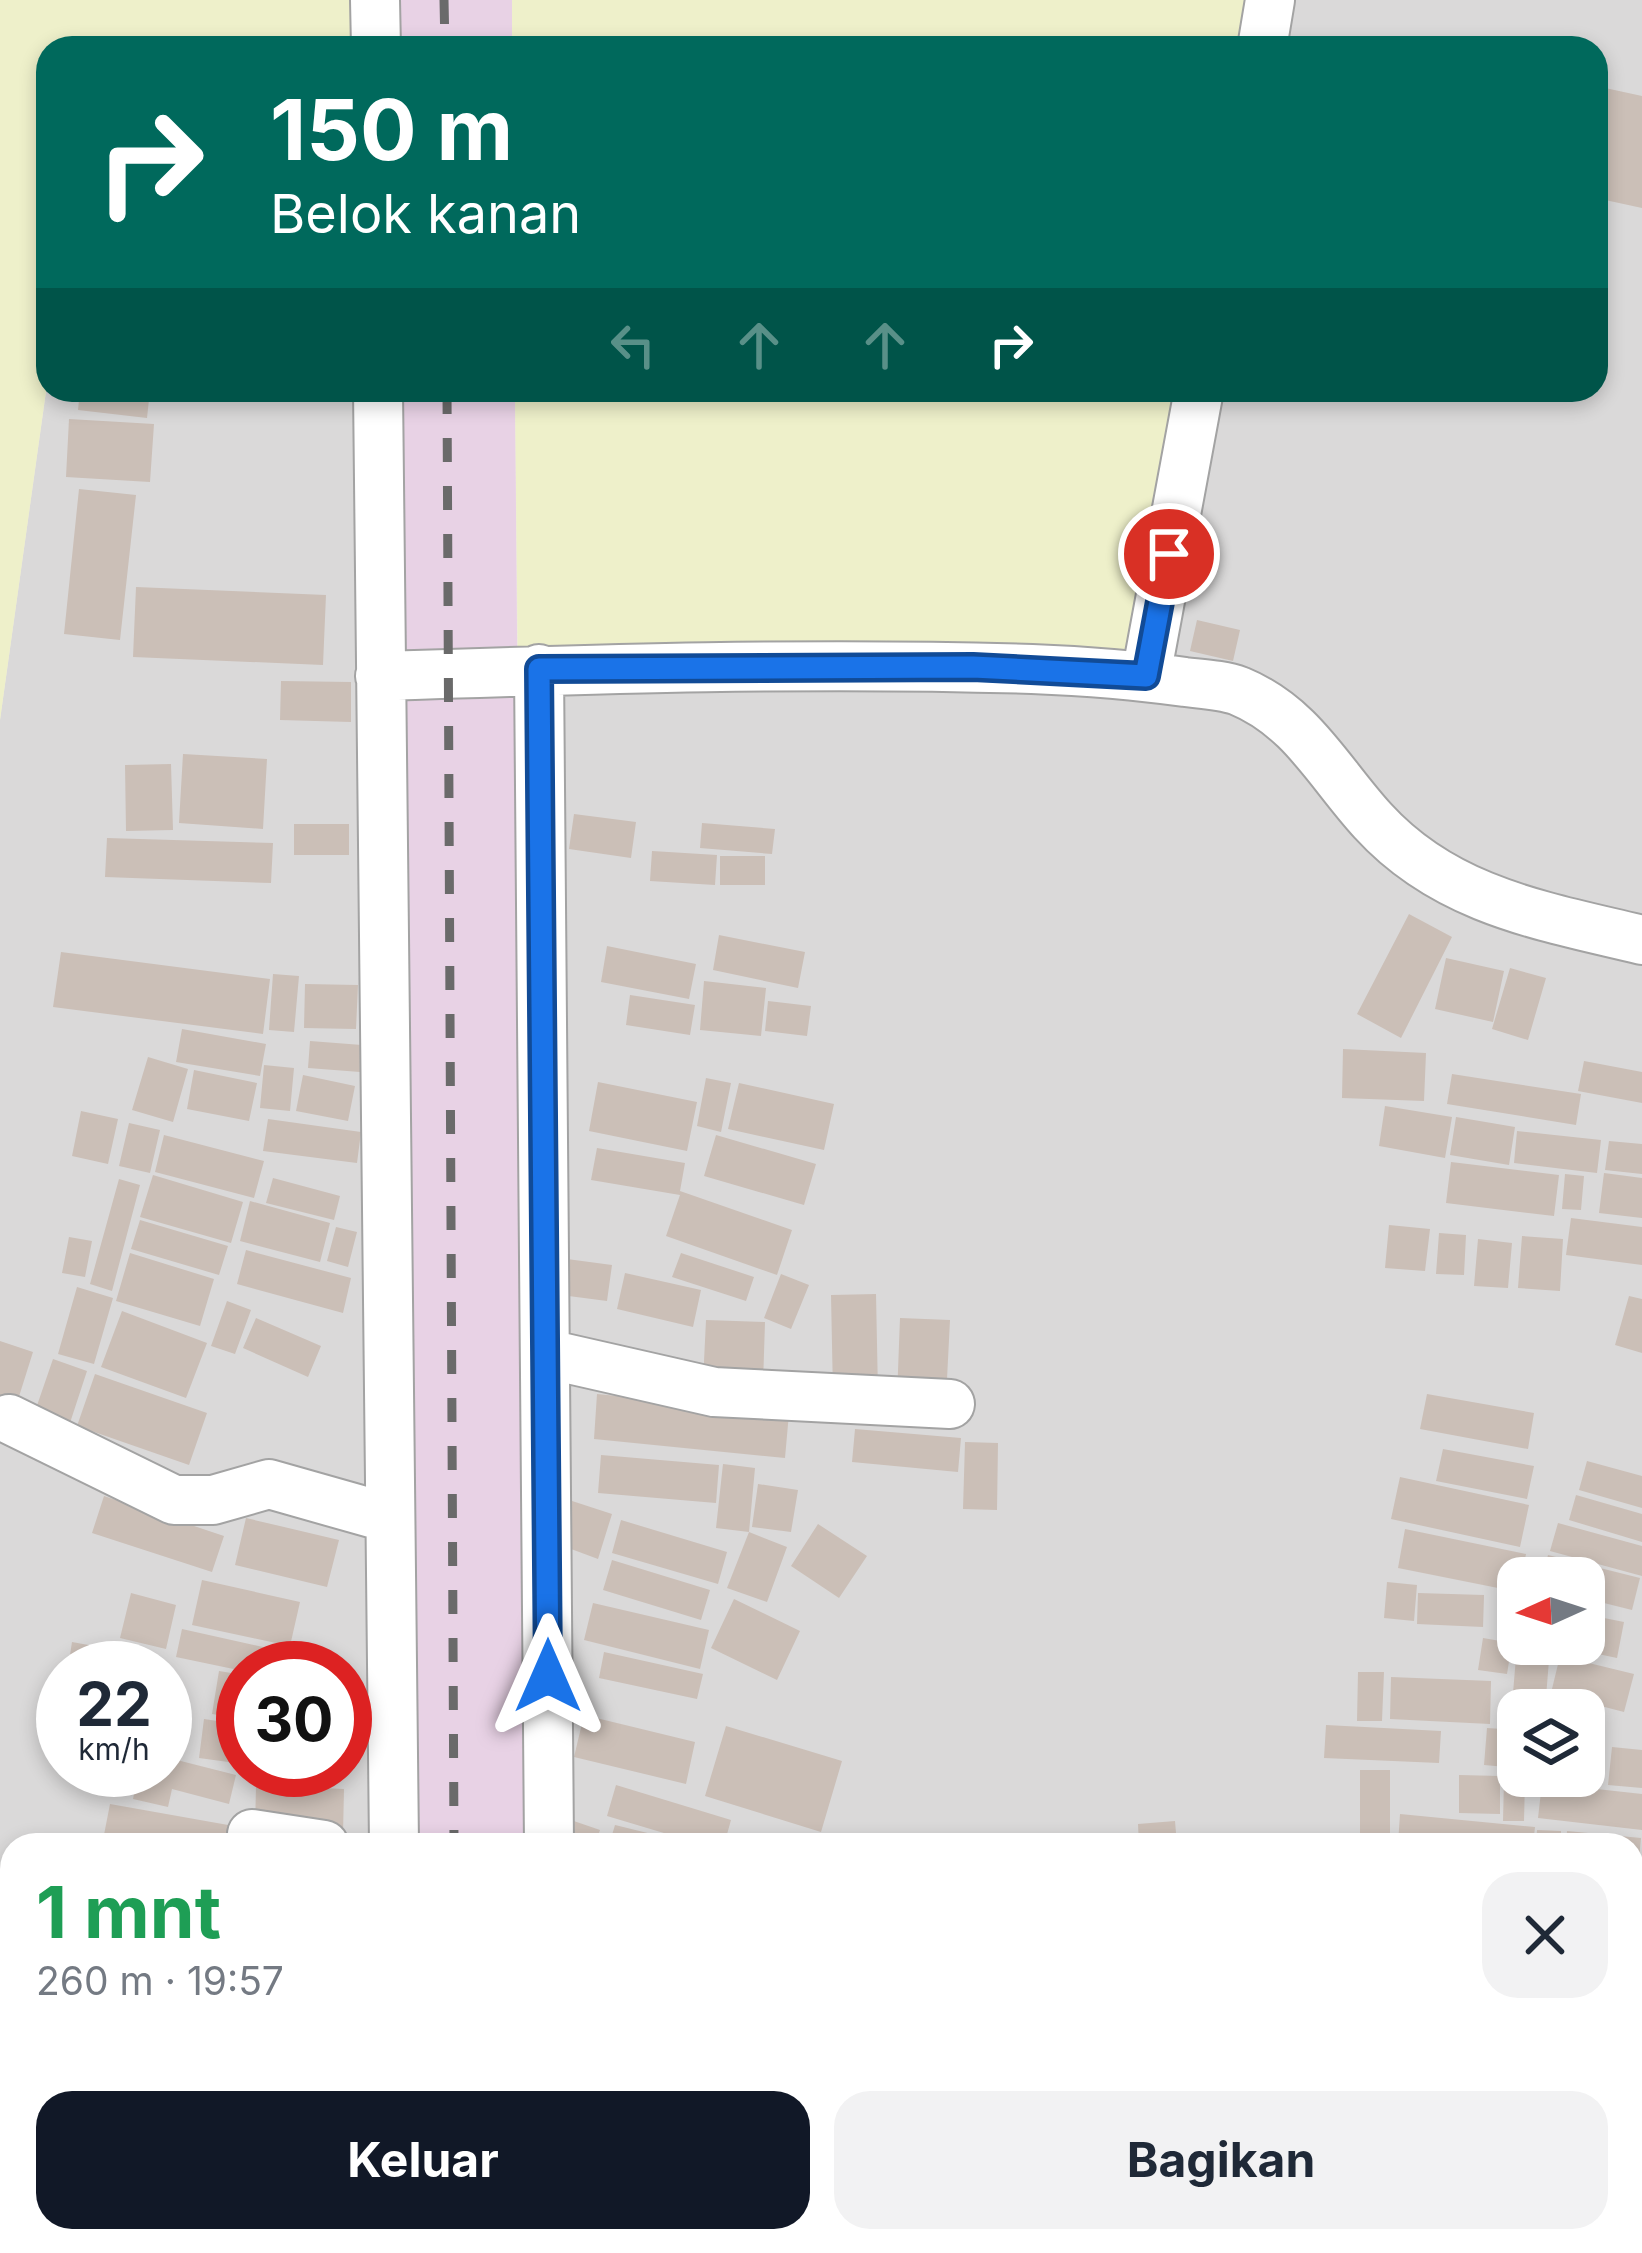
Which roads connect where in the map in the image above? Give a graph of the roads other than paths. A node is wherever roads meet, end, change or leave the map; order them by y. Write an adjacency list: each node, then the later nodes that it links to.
1 (375, 0): 3 (street)
2 (1270, 0): 4 (street)
3 (376, 36)
4 (1264, 36)
5 (378, 402): 8 (street)
6 (1197, 402): 9 (street)
7 (539, 669): 8 (street); 9 (street); 11 (street)
8 (380, 676): 14 (street)
9 (1146, 676): 10 (street)
10 (1642, 940)
11 (547, 1354): 12 (street); 16 (street)
12 (950, 1404)
13 (9, 1419): 14 (street)
14 (389, 1519): 15 (street)
15 (394, 1833)
16 (549, 1833)

